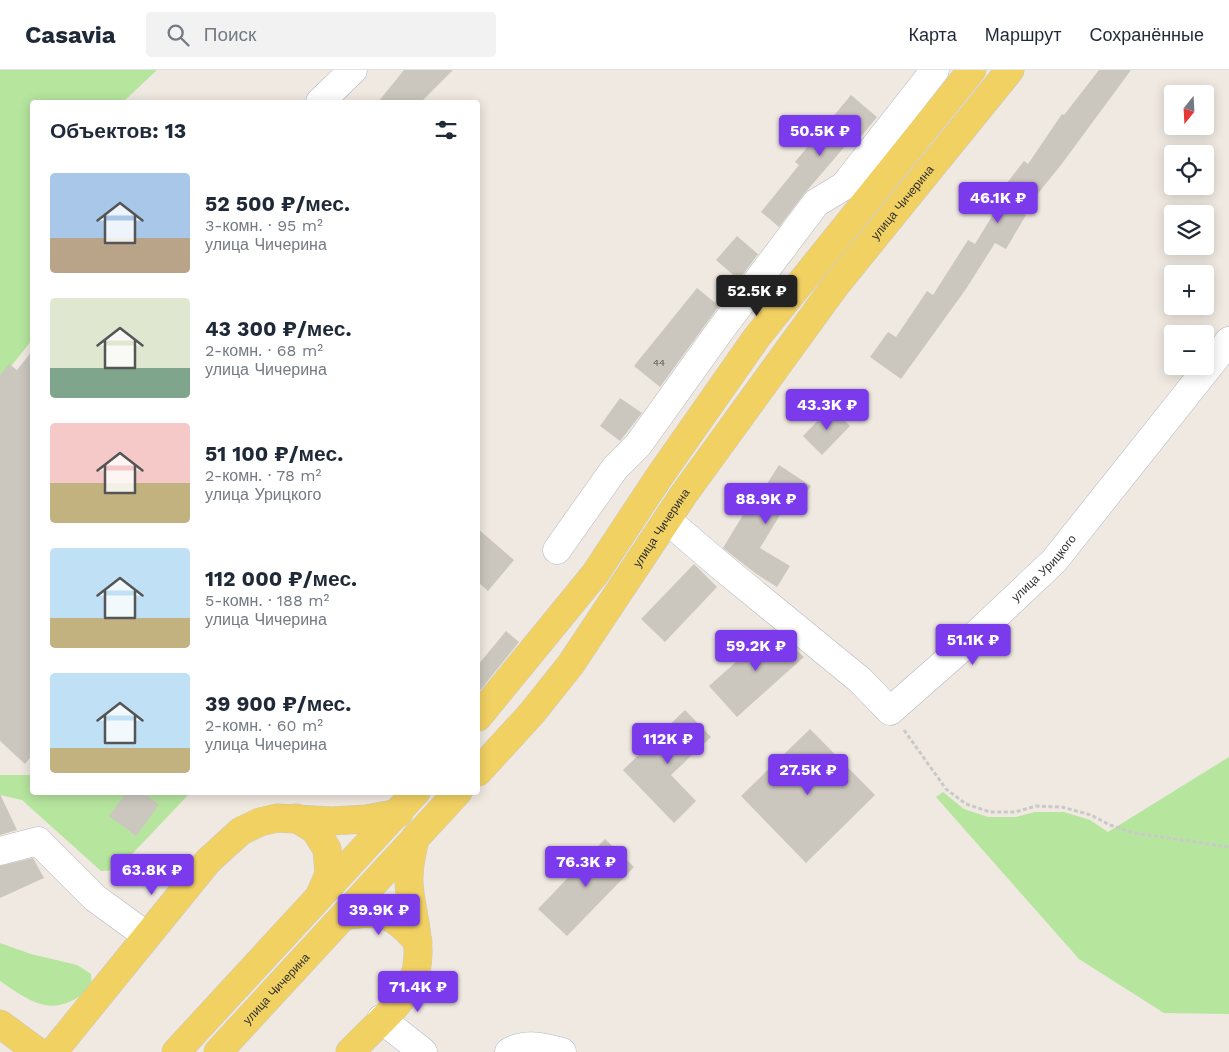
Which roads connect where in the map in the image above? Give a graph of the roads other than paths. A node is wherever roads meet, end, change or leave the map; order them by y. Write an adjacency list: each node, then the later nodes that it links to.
1 (352, 70): 5 (street)
2 (935, 70): 8 (street)
3 (972, 70): 9 (main road)
4 (1010, 70): 7 (main road, улица Чичерина)
5 (322, 100)
6 (1229, 341): 7 (street, улица Урицкого)
7 (667, 520): 10 (main road, улица Чичерина)
8 (557, 550)
9 (480, 715)
10 (480, 770)
11 (455, 795): 14 (main road, улица Чичерина)
12 (407, 803): 13 (main road); 16 (main road)
13 (296, 818): 16 (main road); 18 (main road)
14 (416, 838): 17 (main road, улица Чичерина); 19 (main road)
15 (0, 851): 18 (street)
16 (318, 898): 22 (main road)
17 (344, 916): 19 (main road); 25 (main road, улица Чичерина)
18 (146, 936): 24 (main road)
19 (418, 942): 20 (main road)
20 (382, 1019): 26 (main road); 27 (street)
21 (0, 1024): 23 (main road)
22 (181, 1046)
23 (38, 1052)
24 (53, 1052)
25 (218, 1052)
26 (350, 1052)
27 (423, 1052)
28 (510, 1052): 29 (street)
29 (562, 1052)

